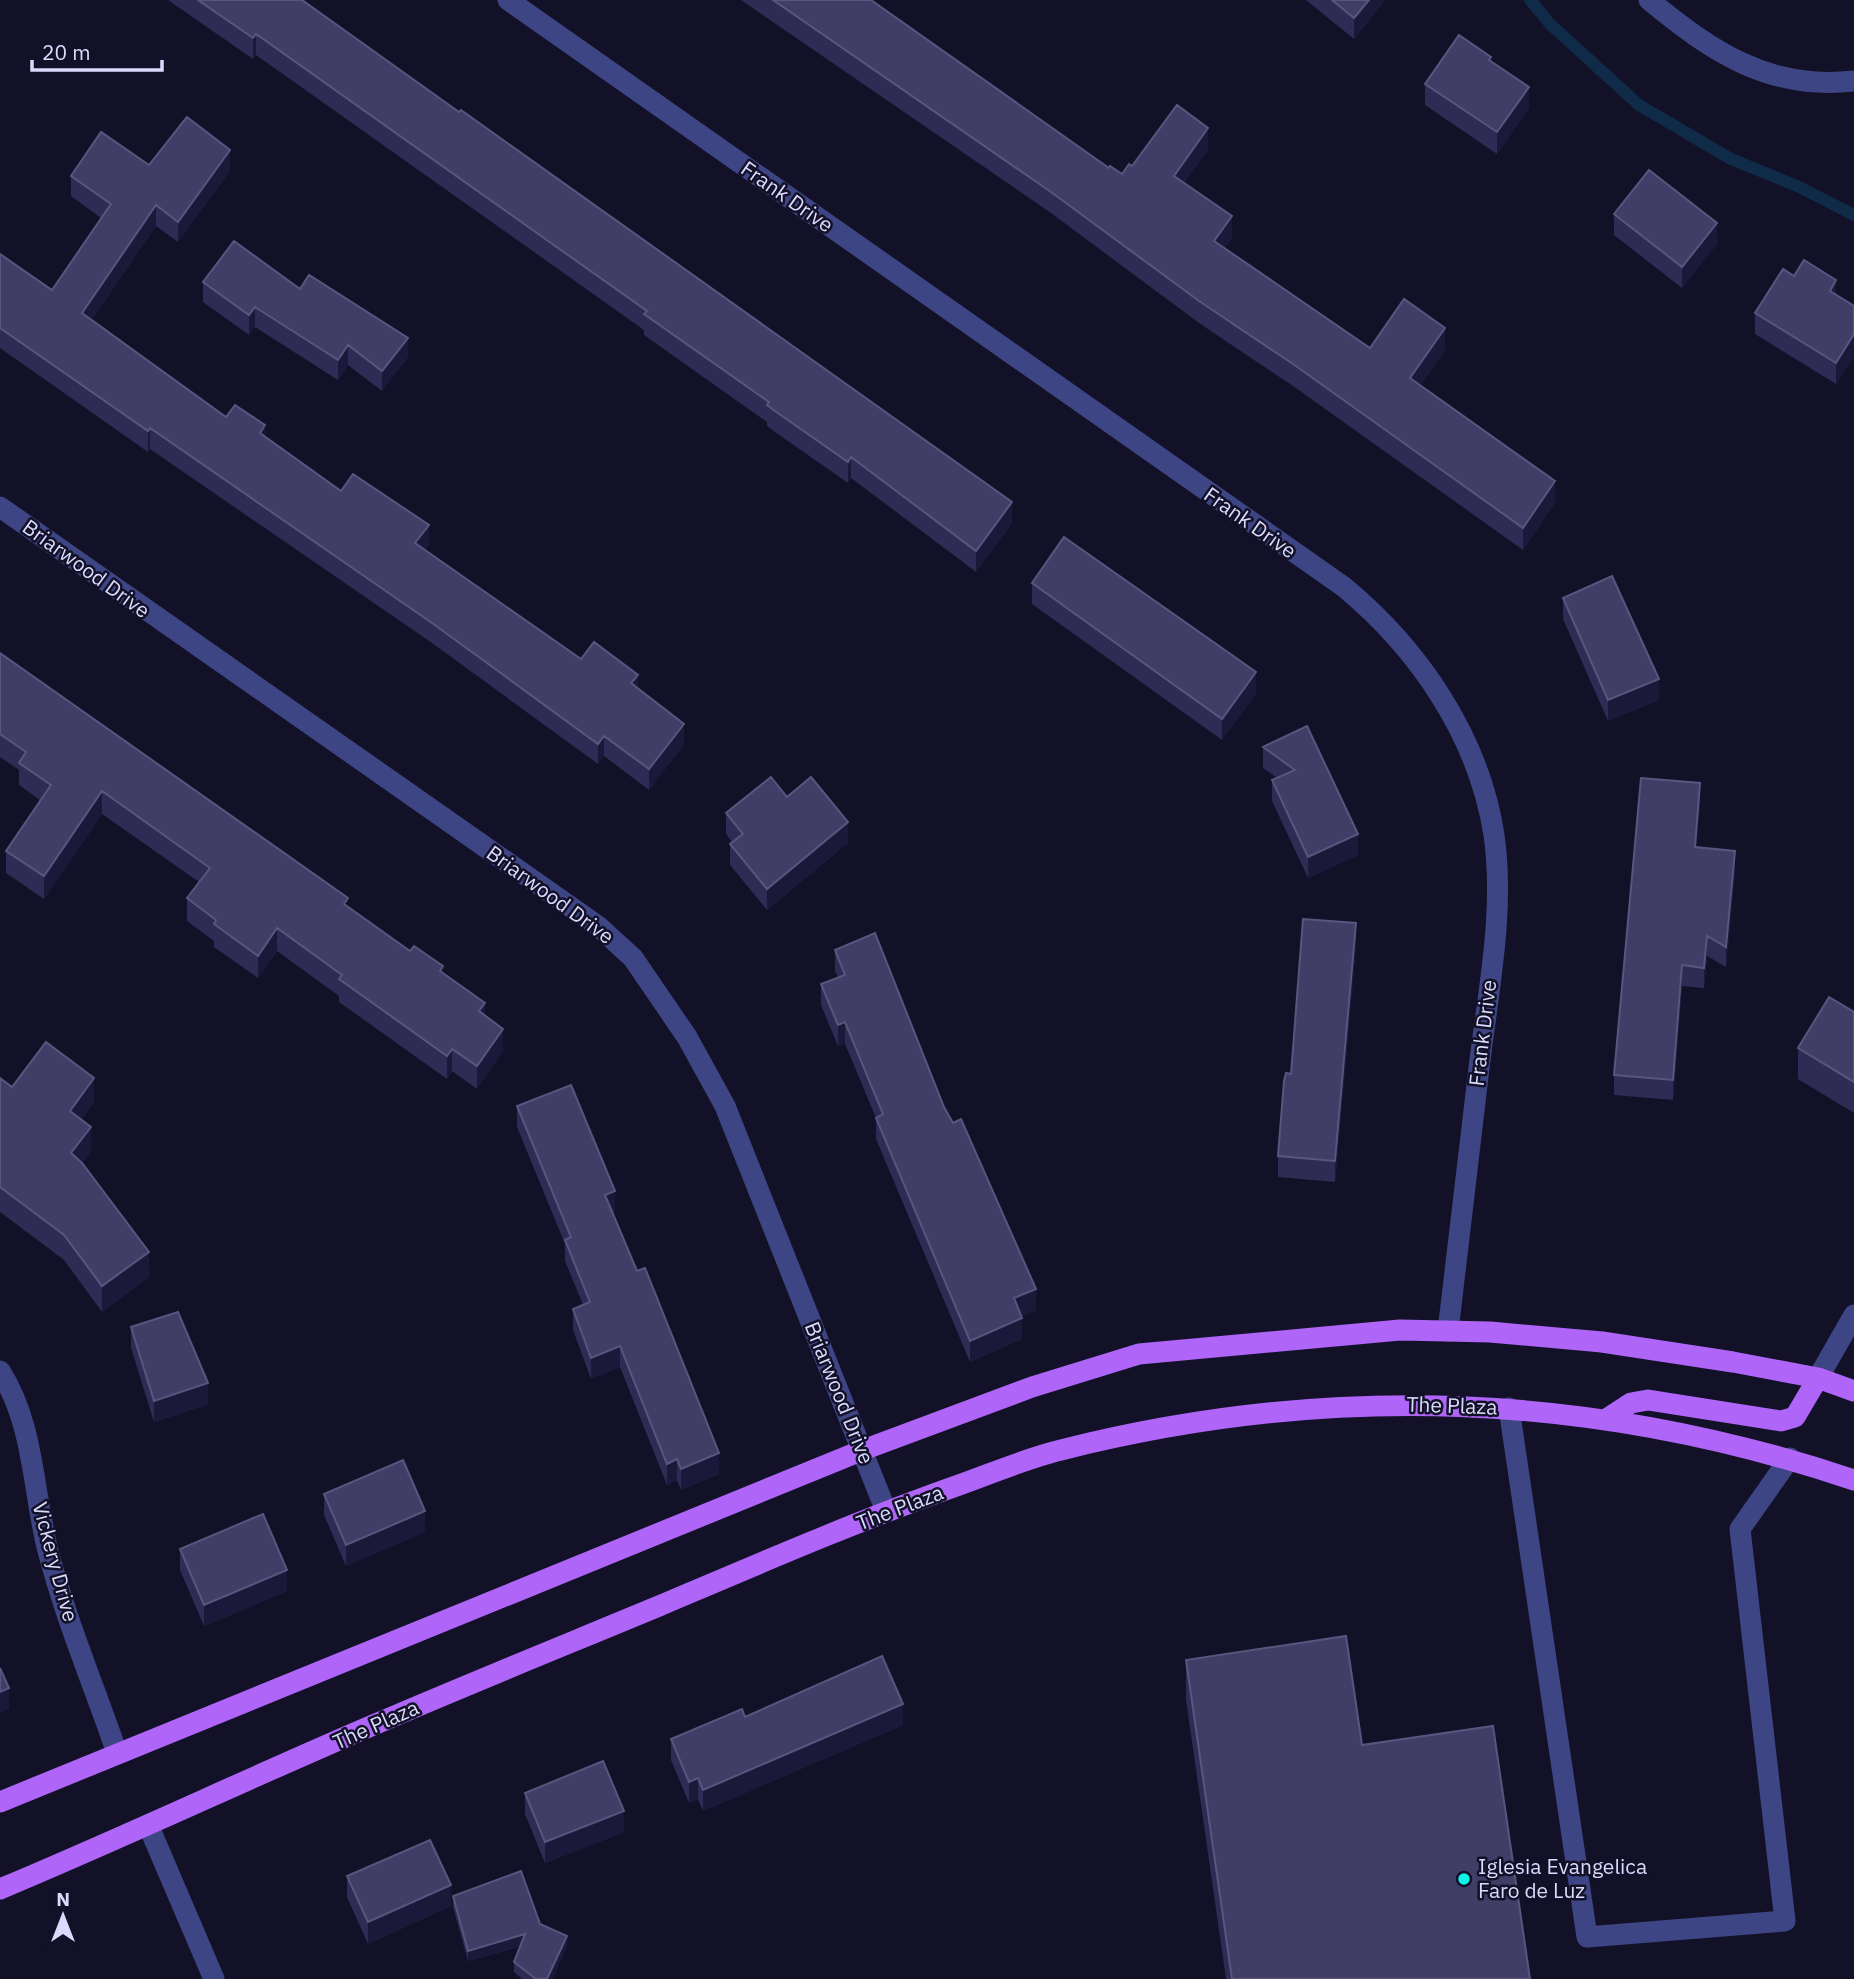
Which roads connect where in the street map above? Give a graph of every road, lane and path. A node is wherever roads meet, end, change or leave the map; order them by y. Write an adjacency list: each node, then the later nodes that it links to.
1 (508, 0): 6 (street, Frank Drive)
2 (1649, 0): 3 (street)
3 (1854, 81)
4 (0, 507): 12 (street, Briarwood Drive)
5 (1854, 1315): 8 (street)
6 (1448, 1331): 8 (main road); 12 (main road)
7 (0, 1371): 16 (street, Vickery Drive)
8 (1818, 1378): 9 (main road); 11 (main road)
9 (1854, 1391)
10 (1508, 1408): 11 (main road, The Plaza); 13 (street); 15 (main road, The Plaza)
11 (1608, 1418): 13 (main road, The Plaza)
12 (863, 1450): 15 (street, Briarwood Drive); 16 (main road)
13 (1790, 1458): 14 (main road, The Plaza)
14 (1854, 1480)
15 (886, 1511): 18 (main road, The Plaza)
16 (117, 1753): 17 (main road)
17 (0, 1802)
18 (149, 1827): 19 (main road, The Plaza); 20 (street)
19 (0, 1889)
20 (214, 1979)

